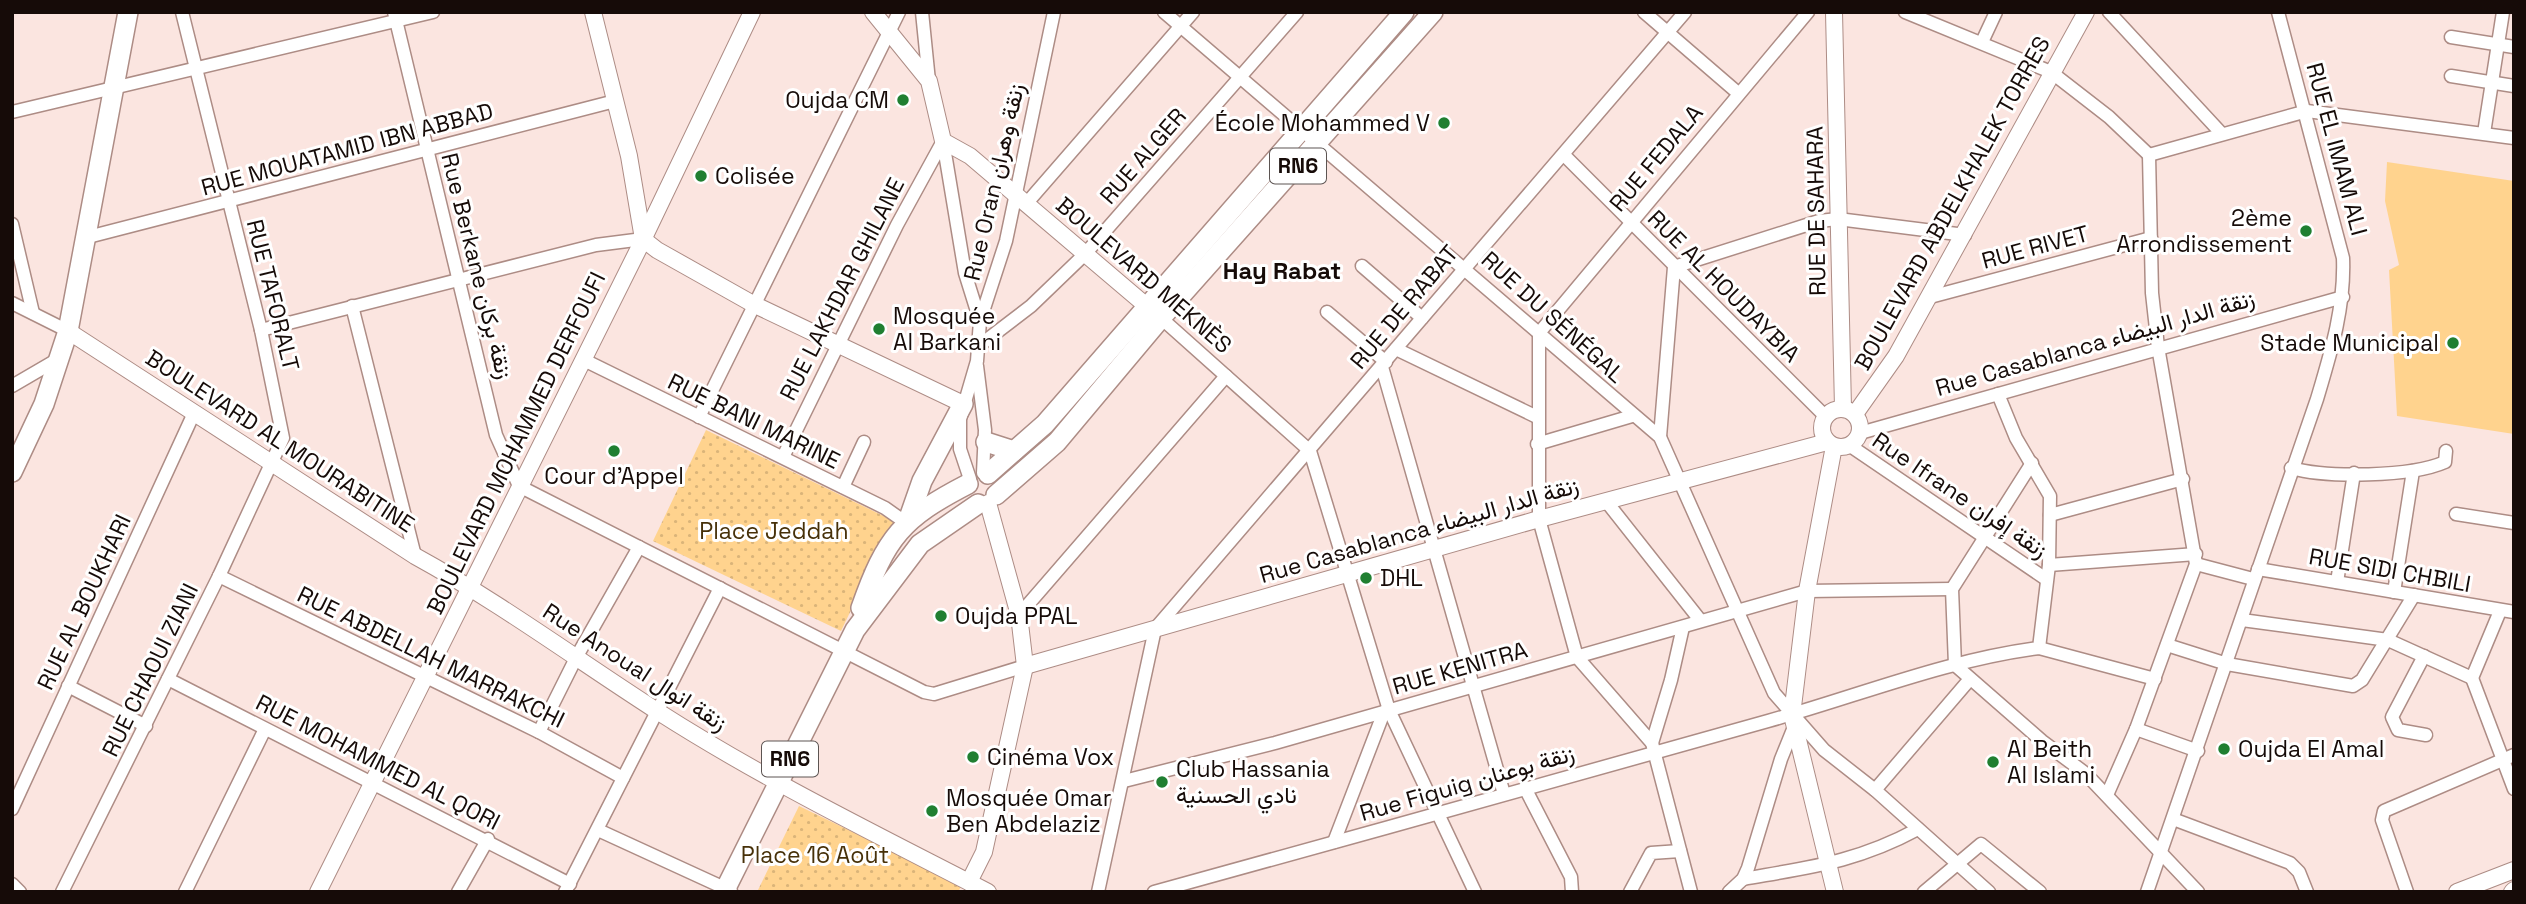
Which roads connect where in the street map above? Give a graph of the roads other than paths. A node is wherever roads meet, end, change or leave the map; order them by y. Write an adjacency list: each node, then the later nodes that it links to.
1 (128, 12): 41 (main road)
2 (182, 12): 34 (street, RUE TAFORALT)
3 (433, 12): 26 (street)
4 (593, 12): 43 (street)
5 (752, 12): 63 (street, BOULEVARD MOHAMMED DERFOUFI)
6 (873, 12): 28 (street)
7 (899, 12): 28 (street)
8 (922, 12): 38 (street)
9 (1054, 12): 55 (street, Rue Oran زنقة وهران)
10 (1164, 12): 27 (street, RUE DU SÉNÉGAL)
11 (1193, 12): 27 (street)
12 (1297, 12): 36 (street, RUE ALGER)
13 (1404, 12): 46 (main road, RN6)
14 (1433, 12): 51 (main road, RN6)
15 (1644, 12): 29 (street)
16 (1685, 12): 29 (street, RUE DE RABAT)
17 (1808, 12): 42 (street, RUE FEDALA)
18 (1834, 12): 57 (street, RUE DE SAHARA)
19 (1905, 12): 25 (street)
20 (1996, 12): 31 (street)
21 (2086, 12): 35 (street, BOULEVARD ABDELKHALEK TORRES)
22 (2109, 12): 48 (street)
23 (2278, 12): 44 (street, RUE EL IMAM ALI)
24 (2503, 12): 32 (street)
25 (1922, 15): 31 (street)
26 (395, 17): 34 (street); 52 (street, Rue Berkane زنقة بركان)
27 (1180, 27): 36 (street, RUE DU SÉNÉGAL); 55 (street)
28 (888, 30): 38 (street); 72 (street)
29 (1667, 32): 42 (street); 53 (street, RUE DE RABAT)
30 (2451, 37): 32 (street)
31 (1982, 42): 35 (street)
32 (2499, 44): 33 (street); 39 (street)
33 (2514, 47)
34 (196, 70): 41 (street); 56 (street, RUE TAFORALT)
35 (2051, 72): 54 (street); 61 (street, BOULEVARD ABDELKHALEK TORRES)
36 (1242, 76): 46 (street, RUE DU SÉNÉGAL); 64 (street, RUE ALGER)
37 (2451, 76): 39 (street)
38 (929, 81): 50 (street)
39 (2493, 83): 40 (street); 47 (street)
40 (2514, 86)
41 (114, 89): 45 (street); 60 (main road)
42 (1738, 93): 58 (street, RUE FEDALA)
43 (615, 101): 52 (street, RUE MOUATAMID IBN ABBAD); 63 (street)
44 (2307, 111): 47 (street); 48 (street); 70 (street, RUE EL IMAM ALI)
45 (12, 112)
46 (1301, 129): 51 (street, RUE DU SÉNÉGAL); 74 (main road, RN6)
47 (2484, 133): 49 (street)
48 (2222, 134): 54 (street)
49 (2514, 138)
50 (943, 141): 55 (street, BOULEVARD MEKNÈS); 78 (street); 82 (street, RUE LAKHDAR GHILANE)
51 (1318, 144): 66 (street, RUE DU SÉNÉGAL); 74 (main road, RN6)
52 (426, 150): 56 (street, RUE MOUATAMID IBN ABBAD); 68 (street, Rue Berkane زنقة بركان)
53 (1564, 155): 58 (street, RUE AL HOUDAYBIA); 66 (street, RUE DE RABAT)
54 (2149, 155): 62 (street)
55 (1021, 199): 64 (street, BOULEVARD MEKNÈS); 78 (street, Rue Oran زنقة وهران)
56 (229, 202): 60 (street, RUE MOUATAMID IBN ABBAD); 79 (street, RUE TAFORALT)
57 (1838, 219): 61 (street); 67 (street); 94 (street, RUE DE SAHARA)
58 (1630, 221): 67 (street, RUE AL HOUDAYBIA); 81 (street, RUE FEDALA)
59 (12, 224): 76 (street)
60 (88, 236): 80 (main road)
61 (1965, 236): 69 (street, BOULEVARD ABDELKHALEK TORRES)
62 (2151, 238): 69 (street, RUE RIVET); 84 (street)
63 (643, 239): 68 (street); 72 (street); 87 (street, BOULEVARD MOHAMMED DERFOUFI)
64 (1085, 254): 74 (street, BOULEVARD MEKNÈS); 83 (street, RUE ALGER)
65 (1362, 266): 77 (street)
66 (1464, 267): 77 (street, RUE DE RABAT); 81 (street, RUE DU SÉNÉGAL)
67 (1675, 267): 97 (street, RUE AL HOUDAYBIA); 100 (street)
68 (458, 280): 73 (street); 118 (street, Rue Berkane زنقة بركان)
69 (1930, 297): 94 (street, BOULEVARD ABDELKHALEK TORRES)
70 (2343, 297): 84 (street, Rue Casablanca زنقة الدار البيضاء); 111 (street, RUE EL IMAM ALI)
71 (12, 303): 76 (street)
72 (753, 304): 82 (street); 98 (street)
73 (352, 306): 79 (street); 130 (street)
74 (1154, 312): 90 (street, BOULEVARD MEKNÈS); 105 (main road, RN6); 120 (main road, RN6)
75 (1327, 312): 89 (street)
76 (33, 313): 80 (street)
77 (1422, 318): 85 (street, RUE DE RABAT)
78 (980, 321): 83 (street, Rue Oran زنقة وهران)
79 (261, 330): 110 (street, RUE TAFORALT)
80 (68, 331): 86 (main road); 95 (street, BOULEVARD AL MOURABITINE)
81 (1539, 333): 96 (street, RUE DU SÉNÉGAL); 99 (street)
82 (838, 344): 93 (street); 108 (street, RUE LAKHDAR GHILANE)
83 (980, 345): 88 (street, Rue Oran زنقة وهران)
84 (2158, 347): 92 (street, Rue Casablanca زنقة الدار البيضاء); 116 (street)
85 (1396, 349): 89 (street, RUE DE RABAT); 99 (street)
86 (60, 358): 91 (street); 113 (main road)
87 (584, 360): 98 (street, RUE BANI MARINE); 118 (street, BOULEVARD MOHAMMED DERFOUFI)
88 (977, 362): 93 (street); 103 (street)
89 (1384, 364): 106 (street, RUE DE RABAT); 129 (street)
90 (1226, 376): 106 (street, BOULEVARD MEKNÈS); 147 (street)
91 (12, 386)
92 (1998, 394): 101 (street, Rue Casablanca زنقة الدار البيضاء); 109 (street)
93 (964, 404): 115 (street); 125 (main road)
94 (1849, 411): 97 (street); 101 (street, RUE DE SAHARA)
95 (194, 412): 110 (street, BOULEVARD AL MOURABITINE); 168 (street, RUE AL BOUKHARI)
96 (1632, 416): 100 (street, RUE DU SÉNÉGAL); 104 (street)
97 (1825, 416): 101 (street)
98 (699, 417): 108 (street, RUE BANI MARINE)
99 (1537, 417): 104 (street)
100 (1660, 437): 117 (street)
101 (1842, 441): 117 (street, Rue Casablanca زنقة الدار البيضاء); 127 (street, Rue Ifrane زنقة إفران); 141 (street)
102 (864, 442): 119 (street)
103 (986, 442): 105 (main road); 115 (street)
104 (1537, 444): 124 (street)
105 (1014, 451): 115 (main road, RN6)
106 (1310, 451): 135 (street); 151 (street, RUE DE RABAT)
107 (2446, 451): 112 (street)
108 (783, 457): 119 (street, RUE BANI MARINE)
109 (2032, 463): 123 (street); 127 (street)
110 (272, 465): 130 (street, BOULEVARD AL MOURABITINE); 134 (street, RUE CHAOUI ZIANI)
111 (2291, 468): 114 (street); 133 (street, RUE EL IMAM ALI)
112 (2413, 471): 114 (street); 142 (street)
113 (12, 472)
114 (2354, 473): 137 (street)
115 (977, 478): 120 (main road); 120 (main road); 125 (main road, RN6)
116 (2183, 479): 123 (street); 131 (street)
117 (1678, 481): 121 (street, Rue Casablanca زنقة الدار البيضاء); 144 (street)
118 (519, 486): 128 (street); 138 (street, BOULEVARD MOHAMMED DERFOUFI)
119 (843, 487): 125 (street, RUE BANI MARINE)
120 (987, 501): 147 (street); 152 (main road, RN6)
121 (1606, 501): 124 (street, Rue Casablanca زنقة الدار البيضاء); 148 (street)
122 (2456, 514): 126 (street)
123 (2050, 515): 132 (street)
124 (1539, 519): 129 (street, Rue Casablanca زنقة الدار البيضاء); 159 (street)
125 (907, 520): 152 (main road, RN6)
126 (2514, 523)
127 (1984, 538): 136 (street, Rue Ifrane زنقة إفران); 140 (street)
128 (639, 547): 139 (street); 157 (street)
129 (1434, 550): 135 (street, Rue Casablanca زنقة الدار البيضاء); 169 (street)
130 (415, 556): 138 (street, BOULEVARD AL MOURABITINE)
131 (2196, 559): 132 (street, RUE SIDI CHBILI); 133 (street, RUE SIDI CHBILI); 154 (street)
132 (2049, 565): 136 (street)
133 (2256, 574): 137 (street, RUE SIDI CHBILI); 149 (street, RUE EL IMAM ALI)
134 (219, 576): 163 (street, RUE ABDELLAH MARRAKCHI); 165 (street, RUE CHAOUI ZIANI)
135 (1346, 576): 151 (street, Rue Casablanca زنقة الدار البيضاء); 171 (street)
136 (2046, 579): 155 (street)
137 (2337, 582): 142 (street, RUE SIDI CHBILI)
138 (469, 587): 157 (street, Rue Anoual زنقة انوال); 163 (street, BOULEVARD MOHAMMED DERFOUFI)
139 (720, 588): 156 (street); 170 (street)
140 (1952, 589): 141 (street, RUE KENITRA); 161 (street)
141 (1807, 591): 144 (street, RUE KENITRA); 172 (street)
142 (2394, 592): 143 (street, RUE SIDI CHBILI)
143 (2414, 595): 145 (street, RUE SIDI CHBILI); 153 (street)
144 (1736, 611): 148 (street, RUE KENITRA); 172 (street)
145 (2500, 611): 146 (street, RUE SIDI CHBILI); 164 (street)
146 (2514, 612)
147 (1019, 615): 162 (street)
148 (1700, 620): 150 (street, RUE KENITRA)
149 (2242, 620): 153 (street); 160 (street, RUE EL IMAM ALI)
150 (1683, 626): 159 (street, RUE KENITRA); 178 (street)
151 (1155, 629): 162 (street, Rue Casablanca زنقة الدار البيضاء); 182 (street)
152 (855, 631): 156 (main road, RN6)
153 (2388, 640): 158 (street); 160 (street)
154 (2167, 645): 160 (street); 167 (street)
155 (2039, 648): 161 (street, Rue Figuig زنقة بوعنان); 167 (street)
156 (845, 652): 162 (street); 184 (main road, RN6)
157 (577, 656): 170 (street, Rue Anoual زنقة انوال); 176 (street)
158 (2424, 656): 164 (street); 177 (street)
159 (1577, 657): 169 (street, RUE KENITRA); 178 (street)
160 (2227, 664): 179 (street, RUE EL IMAM ALI)
161 (1955, 665): 166 (street); 172 (street, Rue Figuig زنقة بوعنان)
162 (1025, 666): 204 (street)
163 (425, 677): 176 (street, RUE ABDELLAH MARRAKCHI); 183 (street, BOULEVARD MOHAMMED DERFOUFI)
164 (2472, 678): 180 (street)
165 (168, 679): 173 (street, RUE CHAOUI ZIANI); 174 (street, RUE MOHAMMED AL QORI)
166 (1970, 679): 187 (street); 189 (street)
167 (2155, 679): 175 (street)
168 (68, 686): 173 (street); 190 (street, RUE AL BOUKHARI)
169 (1474, 686): 171 (street, RUE KENITRA); 188 (street)
170 (657, 710): 181 (street); 184 (street, Rue Anoual زنقة انوال)
171 (1387, 711): 182 (street, RUE KENITRA); 191 (street); 196 (street)
172 (1793, 721): 178 (street, Rue Figuig زنقة بوعنان); 187 (street); 200 (street); 202 (street)
173 (146, 726): 208 (street, RUE CHAOUI ZIANI)
174 (265, 729): 183 (street, RUE MOHAMMED AL QORI); 209 (street)
175 (2136, 729): 179 (street); 189 (street)
176 (539, 732): 181 (street, RUE ABDELLAH MARRAKCHI)
177 (2426, 735)
178 (1653, 748): 185 (street, Rue Figuig زنقة بوعنان); 197 (street)
179 (2198, 751): 192 (street, RUE EL IMAM ALI)
180 (2508, 758): 186 (street); 227 (street)
181 (623, 778): 194 (street)
182 (1124, 781): 213 (street)
183 (371, 782): 195 (street, RUE MOHAMMED AL QORI); 210 (street, BOULEVARD MOHAMMED DERFOUFI)
184 (778, 784): 204 (street, Rue Anoual زنقة انوال); 206 (main road, RN6)
185 (1525, 788): 188 (street, Rue Figuig زنقة بوعنان); 216 (street)
186 (2514, 789)
187 (1875, 790): 193 (street)
188 (1504, 794): 191 (street, Rue Figuig زنقة بوعنان)
189 (2107, 795): 198 (street)
190 (12, 809)
191 (1436, 813): 196 (street, Rue Figuig زنقة بوعنان); 215 (street)
192 (2173, 819): 198 (street, RUE EL IMAM ALI); 226 (street)
193 (1918, 829): 199 (street); 200 (street)
194 (598, 830): 205 (street); 206 (street)
195 (488, 839): 205 (street, RUE MOHAMMED AL QORI); 211 (street)
196 (1334, 842): 214 (street, Rue Figuig زنقة بوعنان)
197 (1679, 850): 217 (street); 218 (street)
198 (2161, 852): 224 (street, RUE EL IMAM ALI); 225 (street)
199 (1956, 862): 221 (street); 222 (street); 223 (street)
200 (1828, 863): 202 (street); 220 (street)
201 (2514, 870): 228 (street)
202 (1743, 879): 219 (street)
203 (12, 884): 207 (street)
204 (966, 887): 212 (street, Rue Anoual زنقة انوال)
205 (567, 888)
206 (728, 891)
207 (20, 892)
208 (62, 892)
209 (185, 892)
210 (318, 892)
211 (458, 892)
212 (988, 892)
213 (1098, 892)
214 (1154, 892)
215 (1475, 892)
216 (1572, 892)
217 (1630, 892)
218 (1691, 892)
219 (1729, 892)
220 (1835, 892)
221 (1924, 892)
222 (1989, 892)
223 (2040, 892)
224 (2147, 892)
225 (2198, 892)
226 (2307, 892)
227 (2407, 892)
228 (2457, 892)

